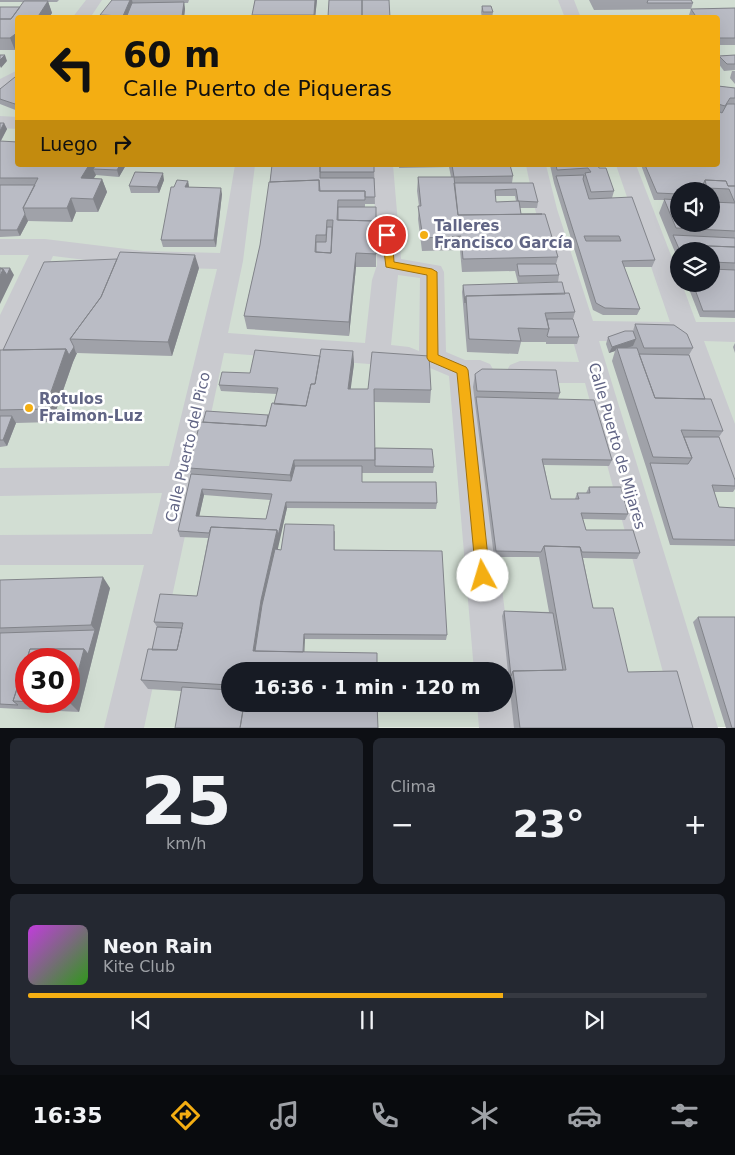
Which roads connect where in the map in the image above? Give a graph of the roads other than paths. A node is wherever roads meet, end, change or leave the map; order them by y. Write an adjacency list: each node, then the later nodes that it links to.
1 (94, 0): 3 (street)
2 (566, 0): 4 (street)
3 (83, 15)
4 (572, 15)
5 (15, 76): 6 (street)
6 (0, 87)
7 (0, 122): 8 (street)
8 (15, 123)
9 (245, 167): 15 (street, Calle Puerto del Pico)
10 (383, 167): 16 (street)
11 (536, 167): 17 (street, Calle Puerto de Mijares)
12 (627, 167): 18 (street)
13 (0, 247): 14 (street)
14 (44, 247): 15 (street); 21 (street)
15 (231, 261): 20 (street, Calle Puerto del Pico)
16 (389, 265): 22 (street); 23 (street)
17 (583, 331): 18 (street); 25 (street, Calle Puerto de Mijares)
18 (686, 331): 19 (street); 26 (street)
19 (735, 332)
20 (212, 342): 22 (street); 27 (street, Calle Puerto del Pico)
21 (0, 343)
22 (377, 355): 23 (street)
23 (433, 358): 24 (street)
24 (462, 370): 25 (street); 31 (street)
25 (596, 373): 35 (street, Calle Puerto de Mijares)
26 (735, 464)
27 (181, 480): 28 (street); 29 (street, Calle Puerto del Pico)
28 (0, 482)
29 (165, 549): 30 (street); 33 (street, Calle Puerto del Pico)
30 (0, 550)
31 (492, 662)
32 (497, 712): 34 (street)
33 (124, 728)
34 (499, 728)
35 (698, 728)

